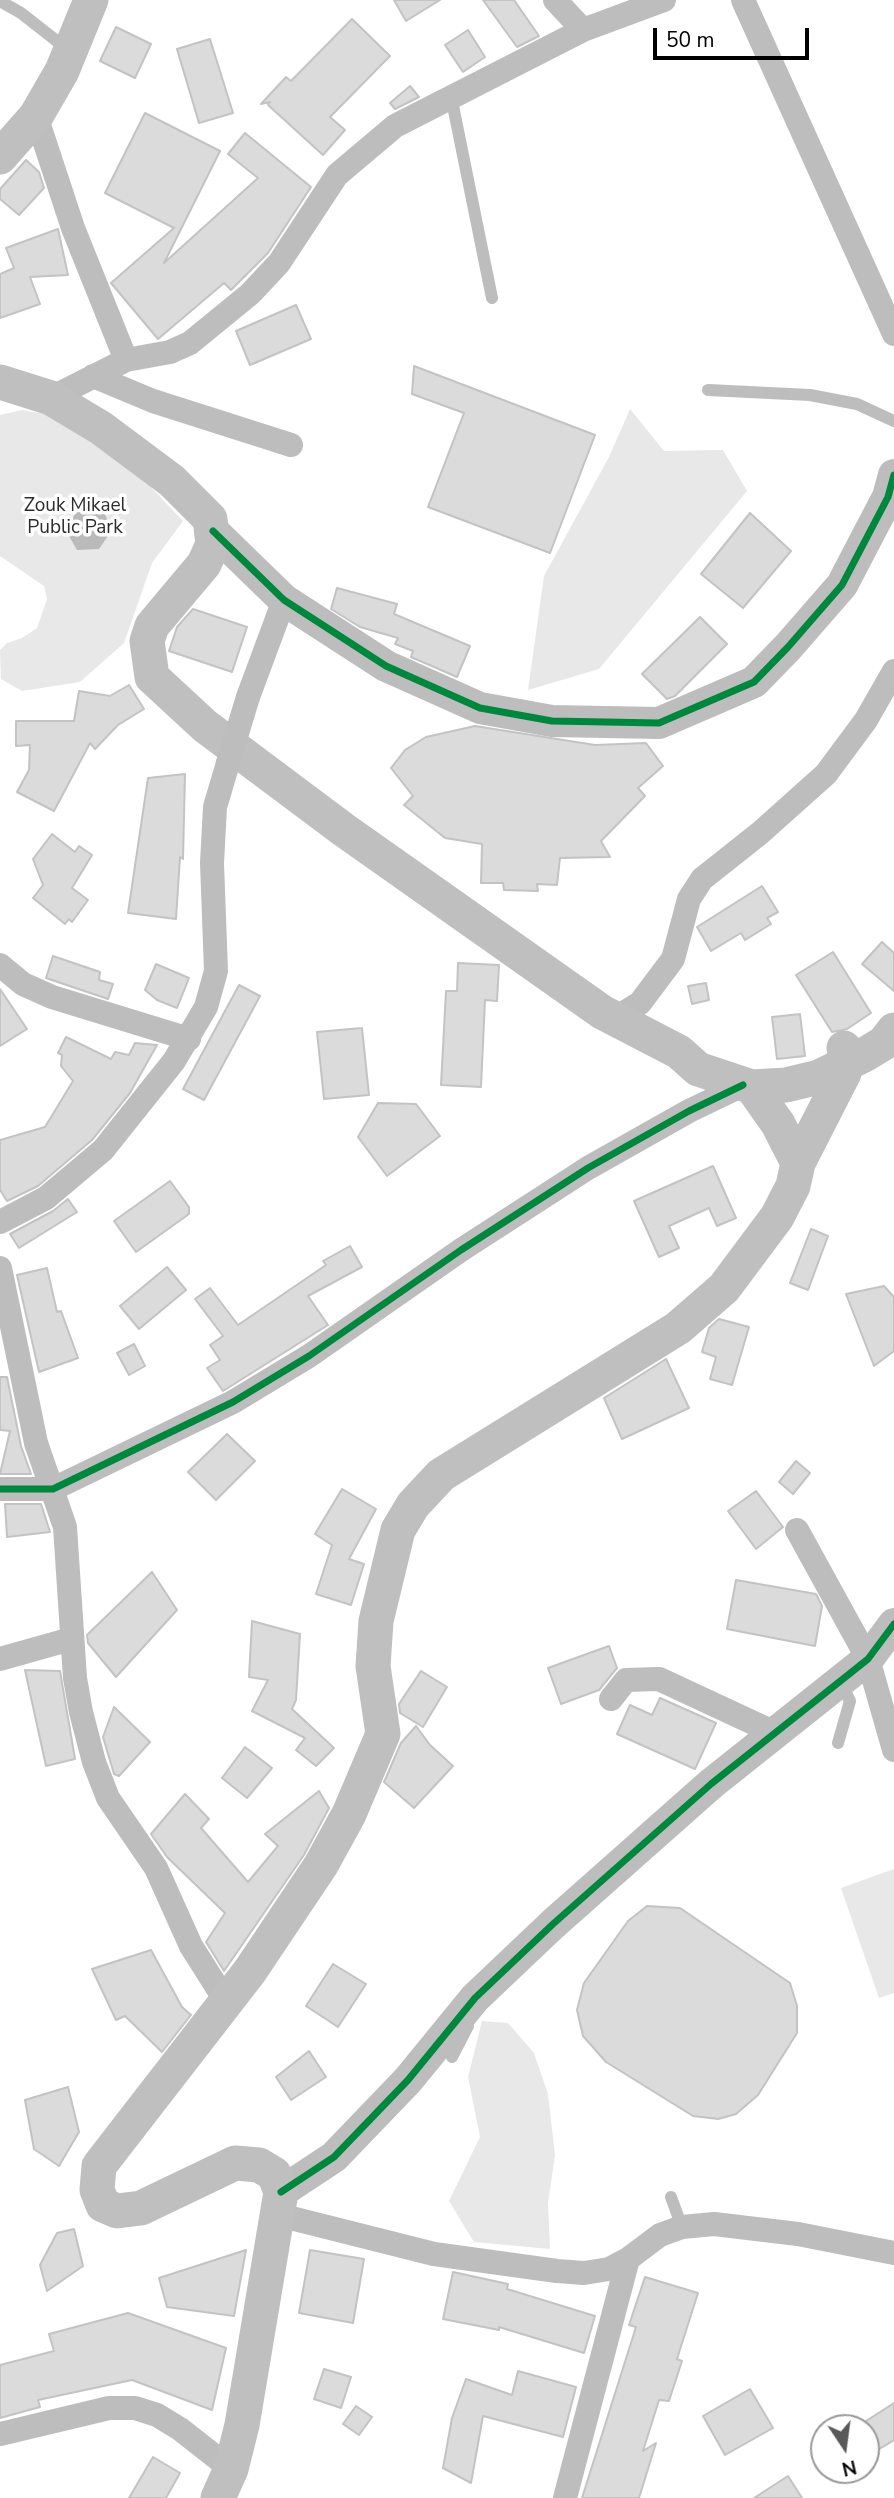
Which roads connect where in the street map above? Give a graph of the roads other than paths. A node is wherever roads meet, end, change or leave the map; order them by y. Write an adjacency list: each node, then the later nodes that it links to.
1 (91, 0): 7 (main road)
2 (555, 0): 6 (street)
3 (664, 0): 6 (street)
4 (743, 0): 12 (street)
5 (0, 1): 7 (lane)
6 (583, 30): 8 (street)
7 (70, 51): 9 (main road)
8 (451, 96): 11 (lane); 13 (street)
9 (36, 116): 10 (main road); 13 (street)
10 (0, 157)
11 (492, 298)
12 (894, 334)
13 (126, 359): 14 (street)
14 (93, 376): 17 (street); 19 (street)
15 (0, 382): 17 (main road)
16 (708, 390): 18 (lane)
17 (51, 398): 21 (main road)
18 (894, 421)
19 (291, 444)
20 (892, 494): 22 (street)
21 (214, 531): 22 (street); 25 (main road)
22 (284, 600): 27 (street, bridge)
23 (894, 671): 25 (street)
24 (0, 965): 27 (street)
25 (614, 1019): 29 (main road)
26 (894, 1022): 28 (main road)
27 (189, 1039): 33 (street)
28 (862, 1046): 29 (main road); 30 (main road); 32 (main road)
29 (693, 1059): 30 (main road); 31 (street)
30 (747, 1086): 31 (street); 32 (main road)
31 (689, 1111): 36 (street)
32 (795, 1174): 47 (main road)
33 (0, 1222)
34 (0, 1268): 36 (street)
35 (0, 1489): 36 (street)
36 (53, 1489): 39 (street)
37 (797, 1530): 41 (street)
38 (894, 1625): 41 (street)
39 (71, 1639): 40 (street); 47 (street)
40 (0, 1658)
41 (868, 1659): 42 (street); 46 (street)
42 (841, 1682): 44 (street); 45 (lane)
43 (611, 1699): 44 (street)
44 (775, 1733): 48 (street)
45 (838, 1743)
46 (894, 1750)
47 (228, 2003): 51 (main road)
48 (465, 2011): 49 (lane); 51 (street)
49 (452, 2057)
50 (671, 2197): 52 (lane)
51 (280, 2203): 54 (street); 56 (main road)
52 (682, 2227): 53 (street); 54 (street)
53 (894, 2253)
54 (628, 2259): 57 (street)
55 (0, 2434): 56 (street)
56 (225, 2484)
57 (565, 2498)

